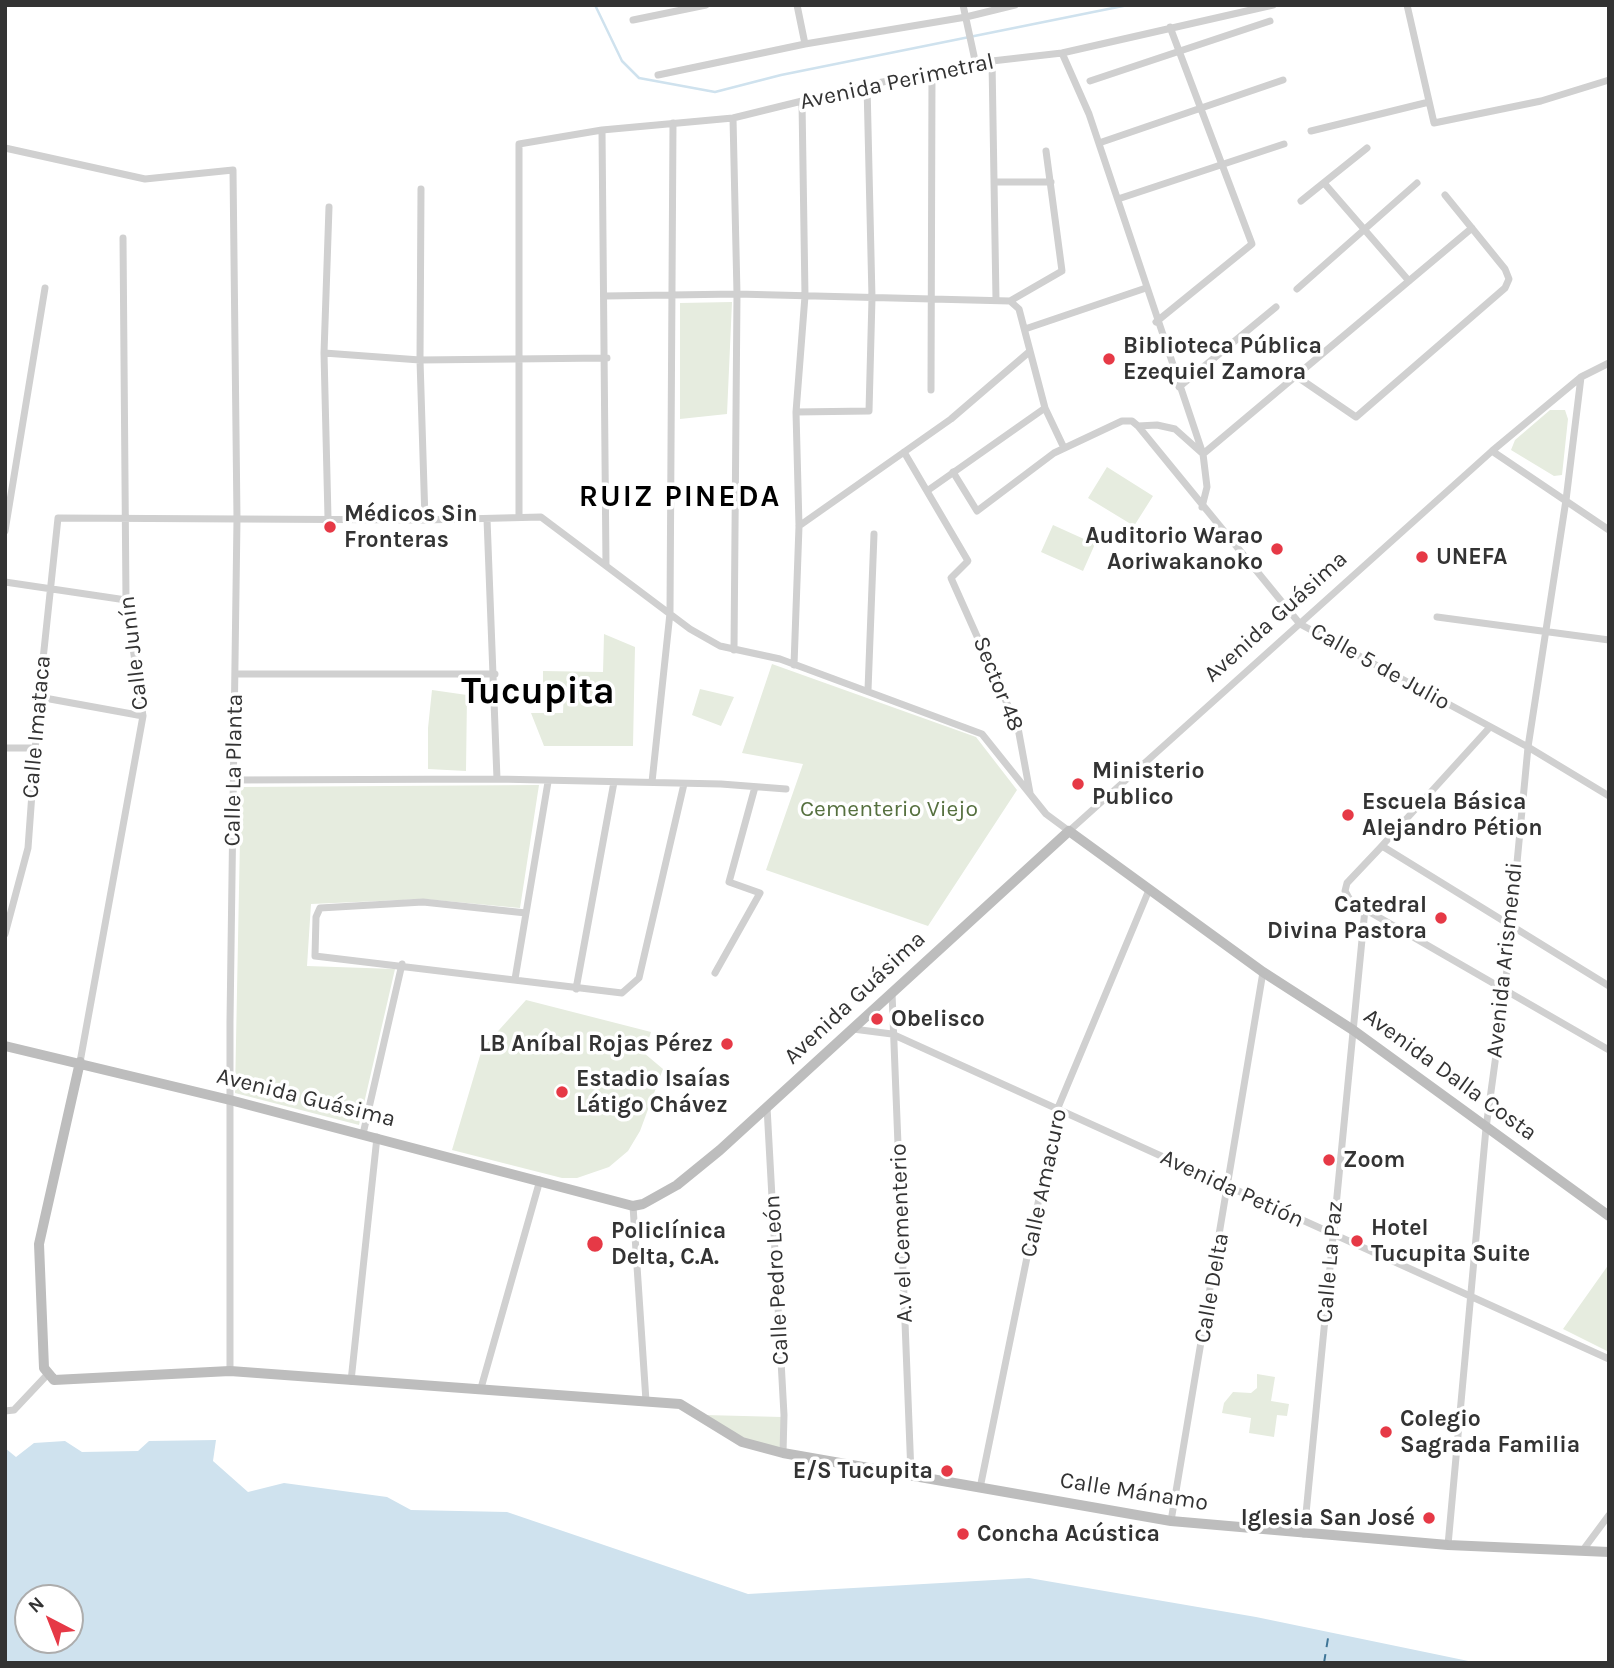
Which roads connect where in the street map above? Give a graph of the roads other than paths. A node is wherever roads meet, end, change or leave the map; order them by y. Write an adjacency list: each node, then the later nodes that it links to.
1 (706, 5): 8 (street)
2 (797, 5): 11 (street)
3 (963, 5): 7 (street)
4 (1015, 5): 7 (street)
5 (1273, 5): 10 (street, Avenida Perimetral)
6 (1407, 5): 23 (street)
7 (966, 17): 11 (street); 15 (street)
8 (633, 20)
9 (1270, 21): 12 (street)
10 (1170, 27): 12 (street); 13 (street, Avenida Perimetral)
11 (805, 44): 17 (street)
12 (1180, 51): 20 (street); 24 (street)
13 (1062, 53): 14 (street, Avenida Perimetral); 29 (street)
14 (992, 61): 15 (street, Avenida Perimetral); 35 (street)
15 (976, 65): 16 (street, Avenida Perimetral)
16 (932, 72): 21 (street, Avenida Perimetral); 56 (street)
17 (658, 75)
18 (1283, 80): 24 (street)
19 (1609, 80): 23 (street)
20 (1090, 81)
21 (867, 85): 22 (street, Avenida Perimetral); 55 (street)
22 (802, 102): 25 (street, Avenida Perimetral); 53 (street)
23 (1429, 102): 28 (street)
24 (1202, 108): 29 (street); 34 (street)
25 (733, 118): 26 (street, Avenida Perimetral); 51 (street)
26 (673, 123): 27 (street, Avenida Perimetral); 54 (street)
27 (602, 130): 52 (street); 64 (street, Avenida Perimetral)
28 (1311, 131)
29 (1099, 143): 41 (street)
30 (1284, 144): 34 (street)
31 (5, 148): 87 (street, Calle La Planta)
32 (1367, 148): 37 (street)
33 (1046, 151): 36 (street)
34 (1222, 164): 41 (street); 60 (street)
35 (995, 182): 36 (street); 57 (street)
36 (1051, 182): 58 (street)
37 (1324, 183): 42 (street); 45 (street)
38 (1417, 183): 45 (street)
39 (421, 189): 66 (street)
40 (1445, 195): 44 (street)
41 (1118, 199): 49 (street)
42 (1301, 201)
43 (329, 207): 63 (street)
44 (1472, 228): 47 (street); 68 (street)
45 (1364, 229): 47 (street); 50 (street)
46 (124, 238): 89 (street, Calle Junín)
47 (1409, 281): 68 (street)
48 (46, 288): 77 (street)
49 (1146, 288): 60 (street); 61 (street)
50 (1297, 289)
51 (737, 294): 53 (street); 54 (street); 104 (street)
52 (606, 296): 54 (street); 65 (street)
53 (805, 296): 55 (street); 73 (street)
54 (673, 297): 99 (street)
55 (872, 298): 56 (street); 73 (street)
56 (932, 298): 57 (street); 71 (street)
57 (996, 300): 58 (street)
58 (1010, 301): 61 (street)
59 (1276, 307): 70 (street)
60 (1156, 322): 70 (street)
61 (1025, 329): 62 (street)
62 (1029, 352): 72 (street); 79 (street)
63 (324, 353): 66 (street); 85 (street)
64 (520, 358): 65 (street); 66 (street); 86 (street)
65 (607, 358): 95 (street)
66 (420, 359): 90 (street)
67 (1609, 363): 69 (street, Avenida Guásima)
68 (1296, 376): 80 (street)
69 (1581, 377): 78 (street, Avenida Guásima); 83 (street, Avenida Arismendi)
70 (1179, 387): 80 (street)
71 (932, 390)
72 (1045, 408): 76 (street); 81 (street)
73 (796, 412): 91 (street)
74 (1138, 426): 76 (street); 80 (street); 84 (street, Calle 5 de Julio)
75 (5, 447): 77 (street)
76 (1064, 448): 81 (street)
77 (17, 449): 93 (street)
78 (1492, 451): 83 (street); 101 (street, Avenida Guásima)
79 (904, 452): 82 (street); 91 (street)
80 (1203, 454): 84 (street)
81 (953, 472): 82 (street)
82 (926, 491): 123 (street, Sector 48)
83 (1566, 500): 92 (street); 102 (street, Avenida Arismendi)
84 (1202, 507): 101 (street, Calle 5 de Julio)
85 (328, 517): 87 (street); 90 (street)
86 (519, 517): 88 (street); 95 (street)
87 (237, 519): 89 (street); 106 (street, Calle La Planta)
88 (487, 519): 90 (street); 107 (street)
89 (126, 520): 97 (street, Calle Imataca); 98 (street, Calle Junín)
90 (425, 520)
91 (799, 526): 105 (street)
92 (1609, 530)
93 (5, 531)
94 (874, 534): 108 (street)
95 (606, 565): 99 (street)
96 (5, 582): 97 (street)
97 (50, 590): 98 (street); 109 (street, Calle Imataca)
98 (126, 600): 110 (street, Calle Junín)
99 (670, 613): 104 (street); 119 (street)
100 (1437, 617): 102 (street)
101 (1300, 624): 111 (street, Calle 5 de Julio); 125 (street, Avenida Guásima)
102 (1546, 632): 103 (street); 112 (street, Avenida Arismendi)
103 (1609, 640)
104 (734, 650): 105 (street)
105 (794, 665): 108 (street)
106 (236, 674): 107 (street); 116 (street, Calle La Planta)
107 (495, 674): 115 (street)
108 (868, 690): 123 (street)
109 (39, 697): 110 (street); 114 (street, Calle Imataca)
110 (143, 716): 145 (street, Calle Junín)
111 (1490, 727): 112 (street, Calle 5 de Julio); 126 (street)
112 (1528, 747): 124 (street, Calle 5 de Julio); 130 (street, Avenida Arismendi)
113 (5, 748): 114 (street)
114 (35, 748): 131 (street, Calle Imataca)
115 (497, 779): 116 (street); 117 (street)
116 (234, 780): 146 (street, Calle La Planta)
117 (548, 782): 118 (street); 129 (street)
118 (614, 782): 119 (street); 137 (street)
119 (652, 782): 120 (street)
120 (684, 784): 121 (street); 137 (street)
121 (755, 787): 122 (street); 134 (street)
122 (786, 789)
123 (1030, 794): 125 (street)
124 (1609, 796)
125 (1069, 831): 127 (main road, Avenida Dalla Costa); 139 (main road, Avenida Guásima)
126 (1382, 846): 128 (street); 130 (street)
127 (1149, 890): 133 (main road, Avenida Dalla Costa); 148 (street, Calle Amacuro)
128 (1365, 909): 138 (street); 141 (street, Calle La Paz)
129 (526, 913): 132 (street); 135 (street)
130 (1509, 923): 136 (street); 138 (street, Avenida Arismendi)
131 (5, 934)
132 (402, 964): 135 (street); 150 (street)
133 (1263, 972): 141 (main road, Avenida Dalla Costa); 153 (street, Calle Delta)
134 (715, 973)
135 (515, 979): 137 (street)
136 (1609, 986)
137 (576, 989)
138 (1505, 989): 144 (street); 149 (street, Avenida Arismendi)
139 (892, 992): 140 (main road, Avenida Guásima); 142 (street, A.v el Cementerio)
140 (852, 1029): 142 (street, Avenida Petión); 147 (main road, Avenida Guásima)
141 (1353, 1030): 149 (main road, Avenida Dalla Costa); 156 (street, Calle La Paz)
142 (892, 1034): 148 (street, Avenida Petión); 166 (street, A.v el Cementerio)
143 (5, 1046): 145 (main road, Avenida Guásima)
144 (1609, 1051)
145 (80, 1062): 146 (main road, Avenida Guásima); 160 (main road)
146 (230, 1100): 150 (main road, Avenida Guásima); 159 (street, Calle La Planta)
147 (767, 1107): 154 (main road, Avenida Guásima); 165 (street, Calle Pedro León)
148 (1057, 1110): 153 (street, Avenida Petión); 167 (street, Calle Amacuro)
149 (1486, 1128): 155 (main road, Avenida Dalla Costa); 157 (street, Avenida Arismendi)
150 (363, 1134): 151 (main road, Avenida Guásima)
151 (377, 1138): 152 (main road, Avenida Guásima); 161 (street)
152 (540, 1180): 154 (main road, Avenida Guásima); 162 (street)
153 (1229, 1188): 156 (street, Avenida Petión); 169 (street, Calle Delta)
154 (633, 1206): 163 (street)
155 (1609, 1216)
156 (1333, 1236): 157 (street, Avenida Petión); 170 (street, Calle La Paz)
157 (1471, 1296): 158 (street, Avenida Petión); 171 (street, Avenida Arismendi)
158 (1609, 1359)
159 (230, 1371): 160 (main road, Calle Mánamo); 161 (main road, Calle Mánamo)
160 (47, 1375): 164 (street)
161 (351, 1381): 162 (main road, Calle Mánamo)
162 (481, 1388): 163 (main road, Calle Mánamo)
163 (646, 1401): 165 (main road, Calle Mánamo)
164 (5, 1411)
165 (783, 1452): 166 (main road, Calle Mánamo)
166 (911, 1474): 167 (main road, Calle Mánamo)
167 (980, 1488): 169 (main road, Calle Mánamo)
168 (1609, 1515): 172 (street)
169 (1171, 1521): 170 (main road, Calle Mánamo)
170 (1304, 1534): 171 (main road, Calle Mánamo)
171 (1448, 1545): 172 (main road, Calle Mánamo)
172 (1583, 1550): 173 (main road, Calle Mánamo)
173 (1609, 1552)

